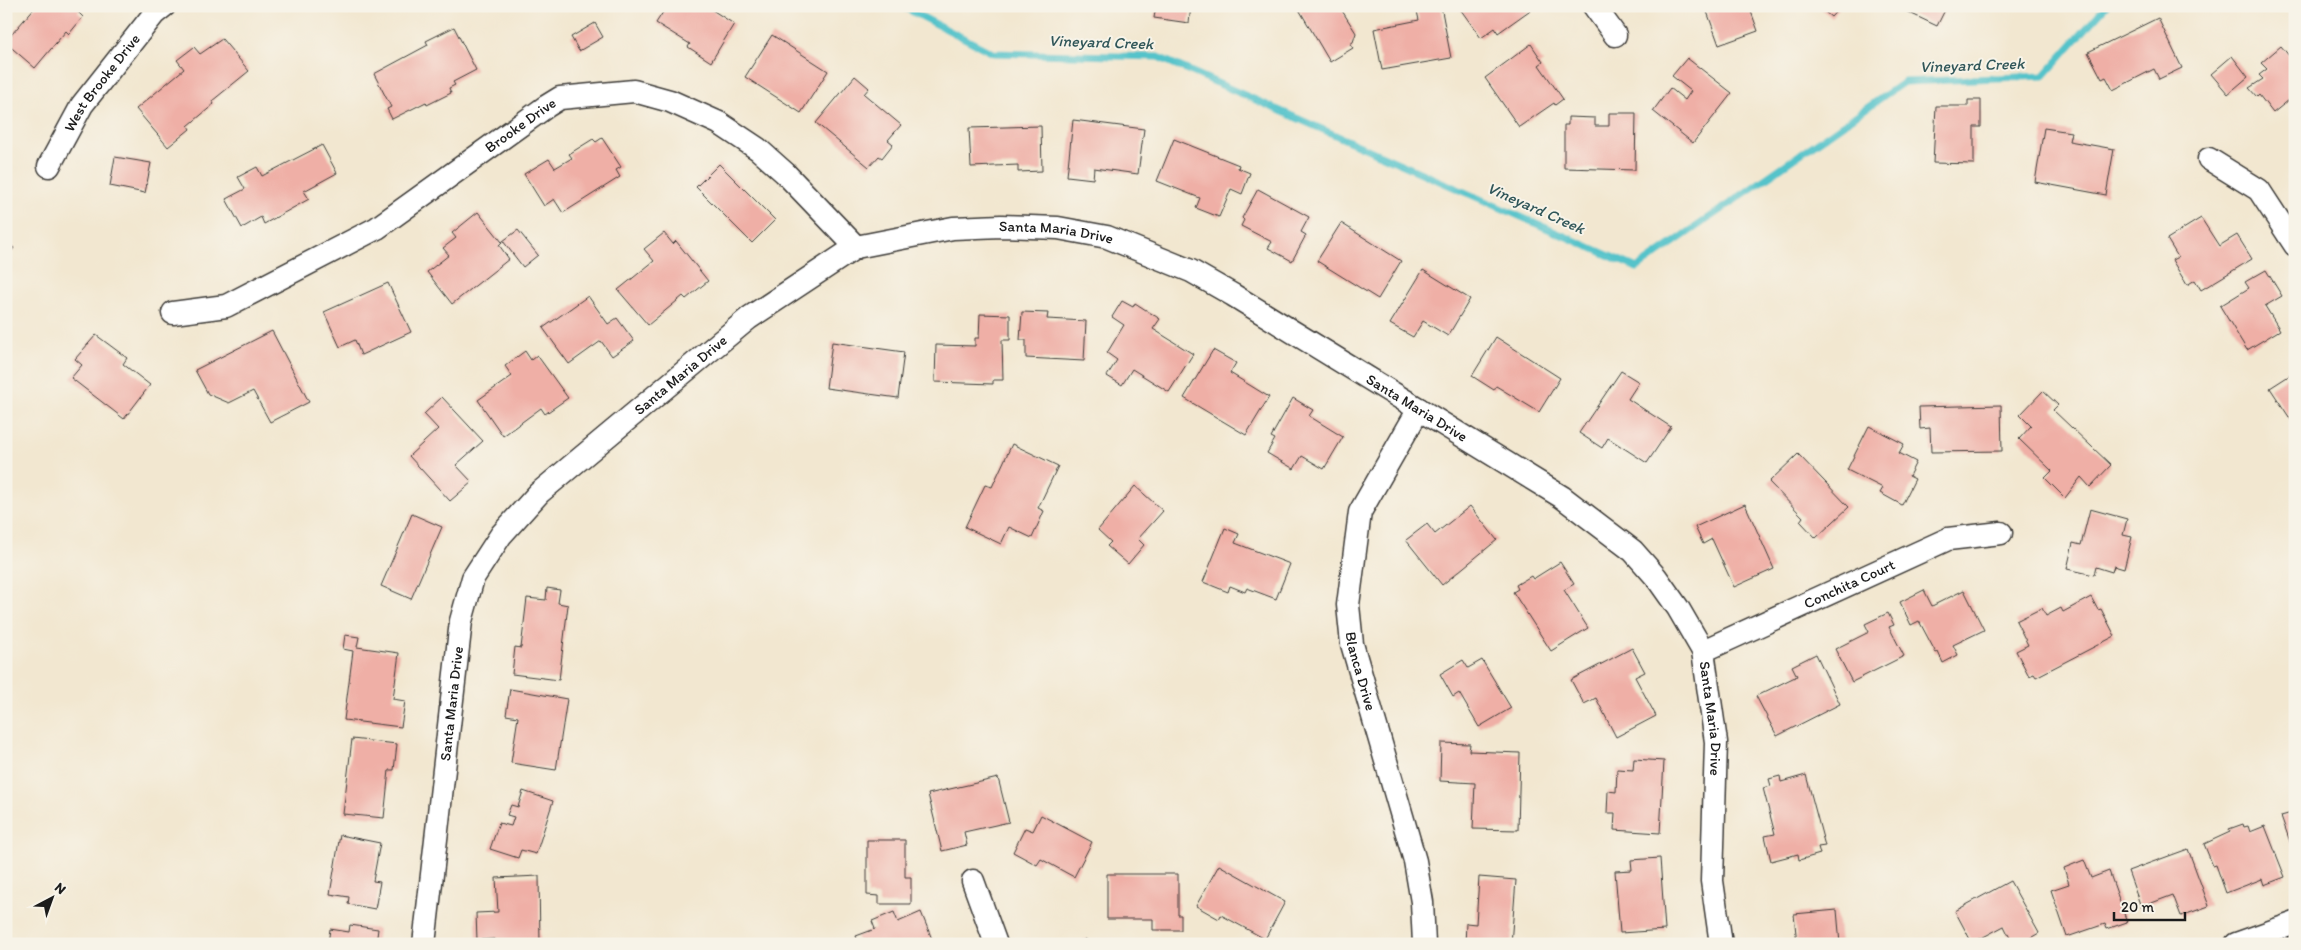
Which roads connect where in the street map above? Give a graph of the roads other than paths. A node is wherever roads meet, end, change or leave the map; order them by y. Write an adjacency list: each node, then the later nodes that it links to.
1 (164, 6): 5 (street, West Brooke Drive)
2 (1594, 6): 3 (street)
3 (1615, 35)
4 (2209, 159): 6 (street)
5 (49, 166)
6 (2295, 245)
7 (856, 248): 8 (street, Brooke Drive); 9 (street, Santa Maria Drive); 14 (street, Santa Maria Drive)
8 (173, 314)
9 (1419, 409): 11 (street, Santa Maria Drive); 16 (street, Blanca Drive)
10 (2001, 533): 11 (street, Conchita Court)
11 (1703, 651): 17 (street, Santa Maria Drive)
12 (973, 881): 15 (street)
13 (2295, 924): 18 (street)
14 (424, 944)
15 (996, 944)
16 (1424, 944)
17 (1721, 944)
18 (2236, 944)

